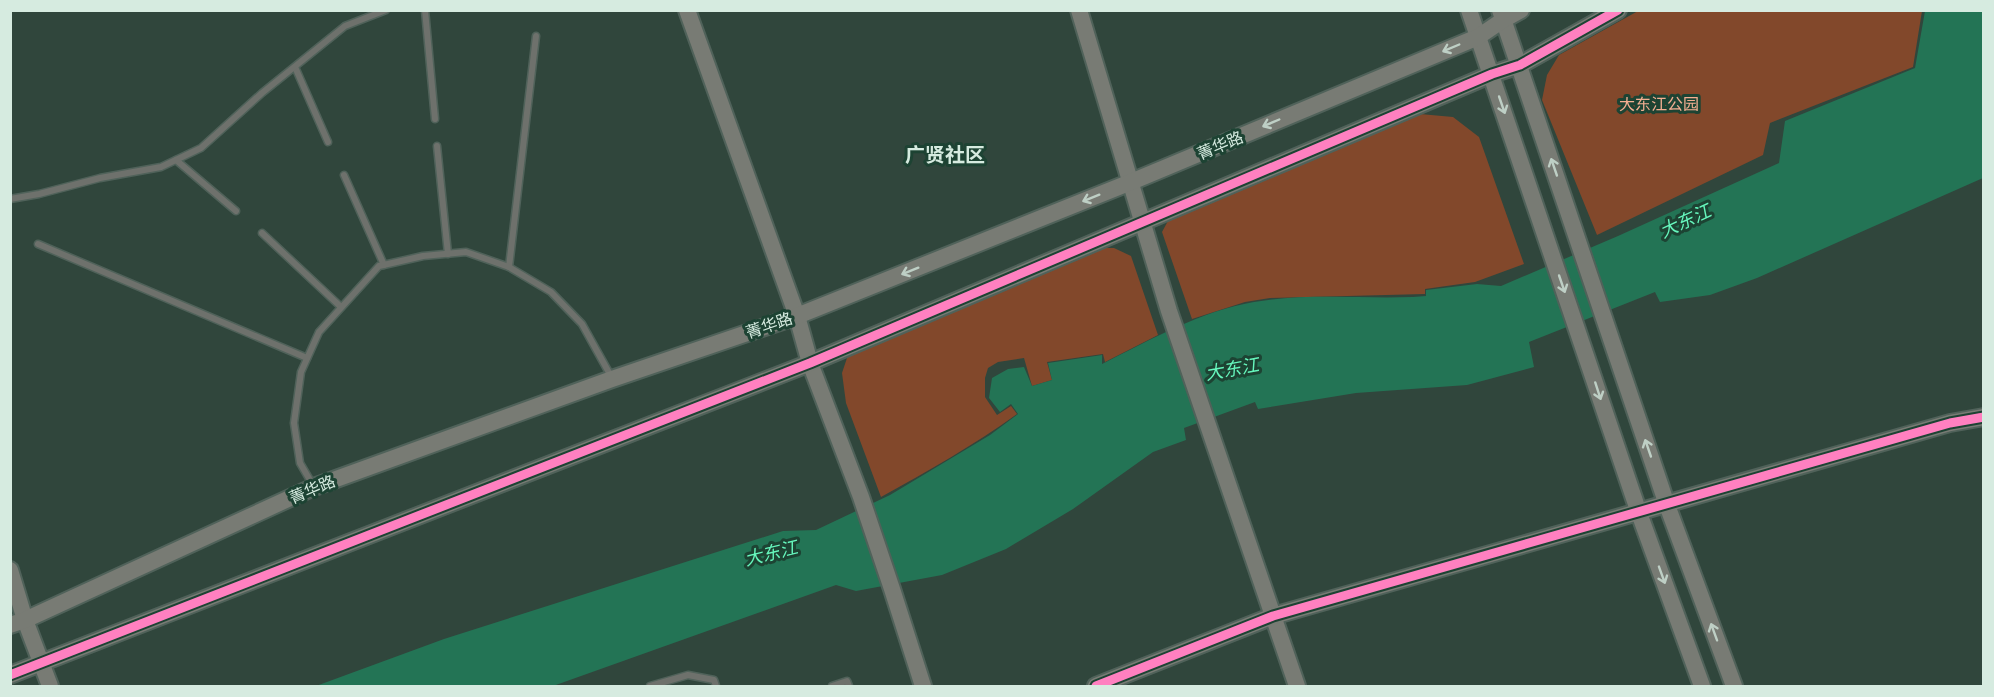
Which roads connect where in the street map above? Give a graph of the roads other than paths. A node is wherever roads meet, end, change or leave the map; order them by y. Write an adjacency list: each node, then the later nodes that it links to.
1 (386, 10): 12 (lane)
2 (425, 10): 14 (lane)
3 (687, 10): 29 (street)
4 (1079, 10): 19 (street)
5 (1469, 10): 10 (street)
6 (1521, 10): 8 (street, 菁华路)
7 (1618, 10): 11 (street)
8 (1501, 15): 10 (street, 菁华路); 11 (street)
9 (536, 36): 27 (lane)
10 (1478, 37): 13 (street); 19 (street, 菁华路, one-way to 19)
11 (1520, 65): 13 (street); 35 (street, one-way to 11)
12 (295, 68): 15 (lane); 17 (lane)
13 (1492, 74): 22 (street); 36 (street, one-way to 36)
14 (435, 119)
15 (328, 141)
16 (437, 146): 25 (lane)
17 (176, 160): 20 (lane); 21 (lane)
18 (344, 175): 26 (lane)
19 (1131, 182): 22 (street); 29 (street, 菁华路, one-way to 29)
20 (10, 199)
21 (236, 211)
22 (1142, 223): 31 (street); 38 (street)
23 (262, 233): 28 (lane)
24 (38, 244): 30 (lane)
25 (448, 254): 26 (lane); 27 (lane)
26 (384, 265): 28 (lane)
27 (509, 267): 32 (lane)
28 (341, 307): 30 (lane)
29 (797, 316): 31 (street); 32 (street, 菁华路)
30 (307, 358): 34 (lane)
31 (810, 363): 40 (street); 47 (street)
32 (612, 379): 34 (street, 菁华路)
33 (1983, 417): 35 (street)
34 (314, 487): 39 (street, 菁华路)
35 (1667, 505): 36 (street); 51 (street, one-way to 35)
36 (1639, 513): 38 (street); 50 (street, one-way to 50)
37 (10, 570): 39 (street)
38 (1273, 616): 48 (street); 49 (street)
39 (18, 622): 40 (street)
40 (42, 663): 41 (street); 42 (street)
41 (10, 675)
42 (50, 687)
43 (650, 687): 44 (lane)
44 (716, 687)
45 (832, 687): 46 (lane)
46 (849, 687)
47 (923, 687)
48 (1096, 687)
49 (1297, 687)
50 (1702, 687)
51 (1734, 687)

